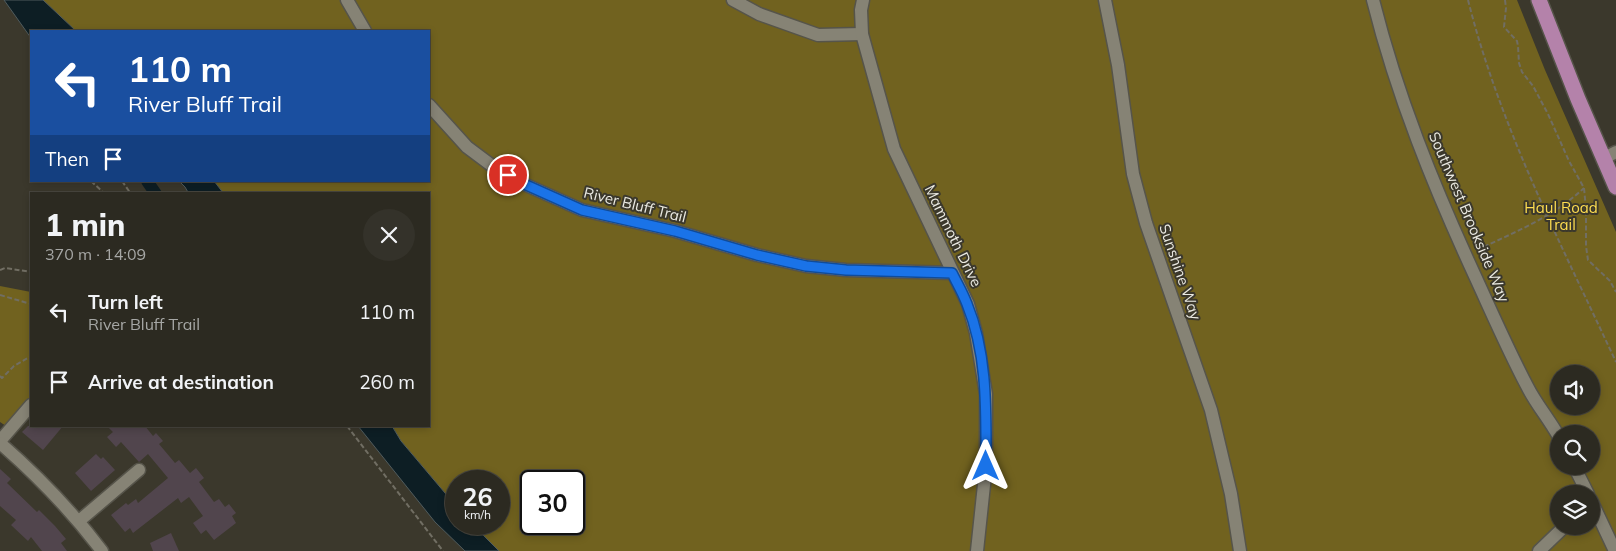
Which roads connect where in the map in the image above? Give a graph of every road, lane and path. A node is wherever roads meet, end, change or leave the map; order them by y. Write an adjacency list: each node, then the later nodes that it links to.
1 (346, 0): 9 (street)
2 (734, 0): 10 (street)
3 (863, 0): 10 (street, Mammoth Drive)
4 (1105, 0): 41 (street, Sunshine Way)
5 (1373, 0): 20 (street, Southwest Brookside Way)
6 (1468, 0): 19 (path)
7 (1505, 0): 16 (path)
8 (1539, 0): 12 (main road)
9 (364, 30)
10 (862, 34): 23 (street, Mammoth Drive)
11 (430, 106): 23 (street, River Bluff Trail)
12 (1610, 155): 15 (main road)
13 (92, 182): 17 (path)
14 (123, 182): 18 (path)
15 (1616, 187)
16 (1584, 188): 19 (path); 24 (path)
17 (103, 192)
18 (130, 192)
19 (1548, 214): 20 (path); 28 (path)
20 (1466, 256): 31 (street, Southwest Brookside Way)
21 (0, 270): 22 (path)
22 (30, 272)
23 (952, 273): 40 (street, Mammoth Drive)
24 (1616, 292)
25 (0, 295): 26 (path)
26 (30, 304)
27 (30, 357): 29 (path)
28 (1616, 362)
29 (0, 376)
30 (30, 406): 33 (street)
31 (1552, 425)
32 (348, 427): 39 (path)
33 (0, 442): 36 (street)
34 (139, 470): 36 (street)
35 (1600, 520): 43 (street)
36 (79, 521): 38 (street)
37 (1553, 535): 42 (street)
38 (102, 551)
39 (443, 551)
40 (976, 551)
41 (1240, 551)
42 (1539, 551)
43 (1615, 551)

